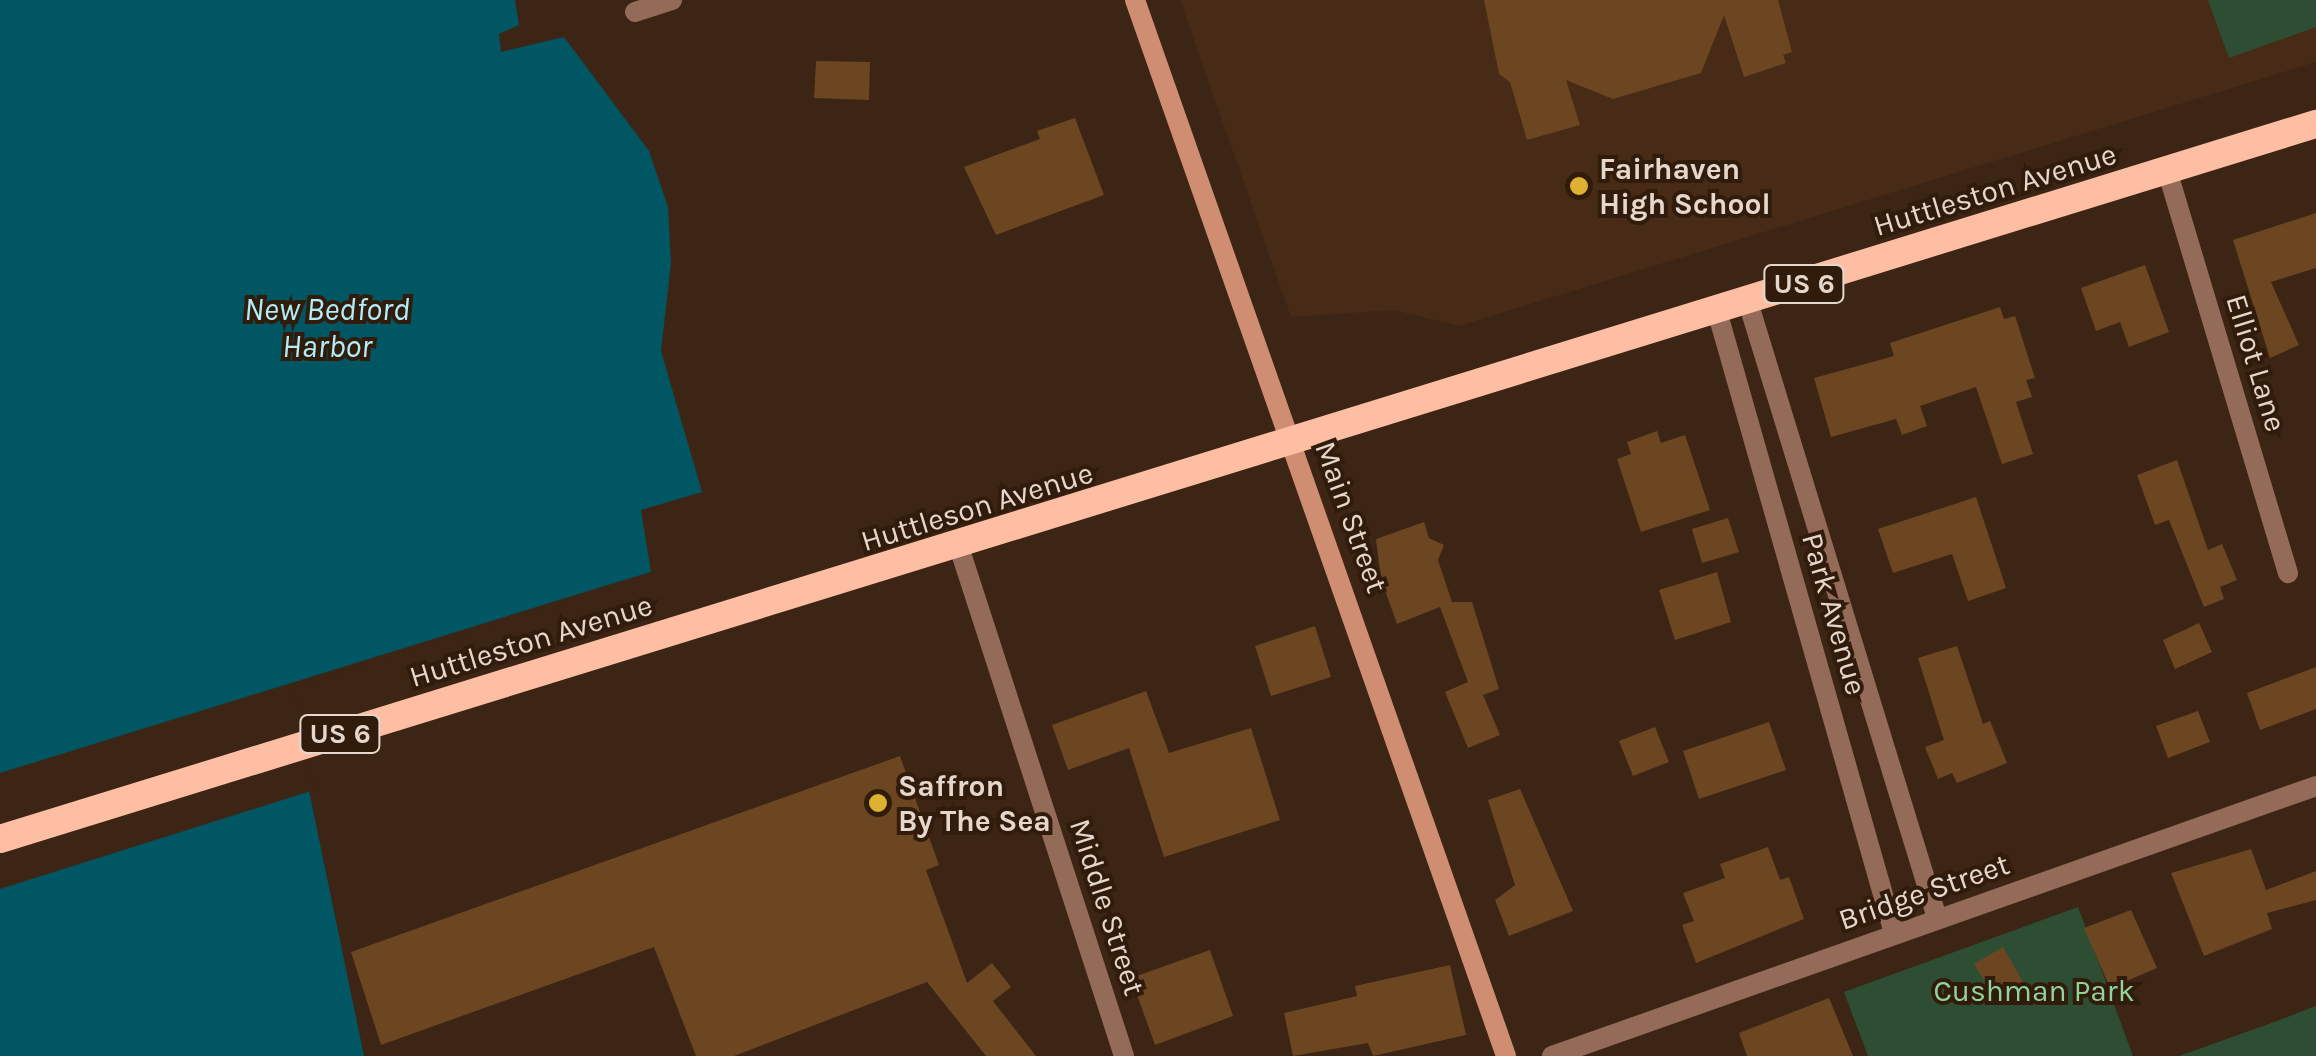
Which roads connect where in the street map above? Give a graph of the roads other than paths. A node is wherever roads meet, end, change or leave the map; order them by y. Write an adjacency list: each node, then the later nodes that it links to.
1 (672, 0): 3 (street)
2 (1136, 0): 8 (main road, Main Street)
3 (635, 12)
4 (2316, 124): 5 (highway, Huttleston Avenue / US 6)
5 (2167, 170): 6 (highway, Huttleston Avenue / US 6); 10 (street, Elliot Lane)
6 (1748, 302): 7 (highway, Huttleston Avenue / US 6); 14 (street)
7 (1717, 312): 8 (highway, Huttleston Avenue / US 6); 15 (street, Park Avenue)
8 (1293, 444): 9 (highway, Huttleson Avenue / US 6); 17 (main road, Main Street)
9 (959, 547): 11 (highway, Huttleson Avenue / US 6); 16 (street, Middle Street)
10 (2288, 573)
11 (680, 628): 13 (highway, Huttleston Avenue / US 6)
12 (2316, 786): 14 (street, Bridge Street)
13 (0, 839)
14 (1937, 918): 15 (street, Bridge Street)
15 (1894, 933): 18 (street, Bridge Street)
16 (1124, 1056)
17 (1506, 1056)
18 (1552, 1056)

